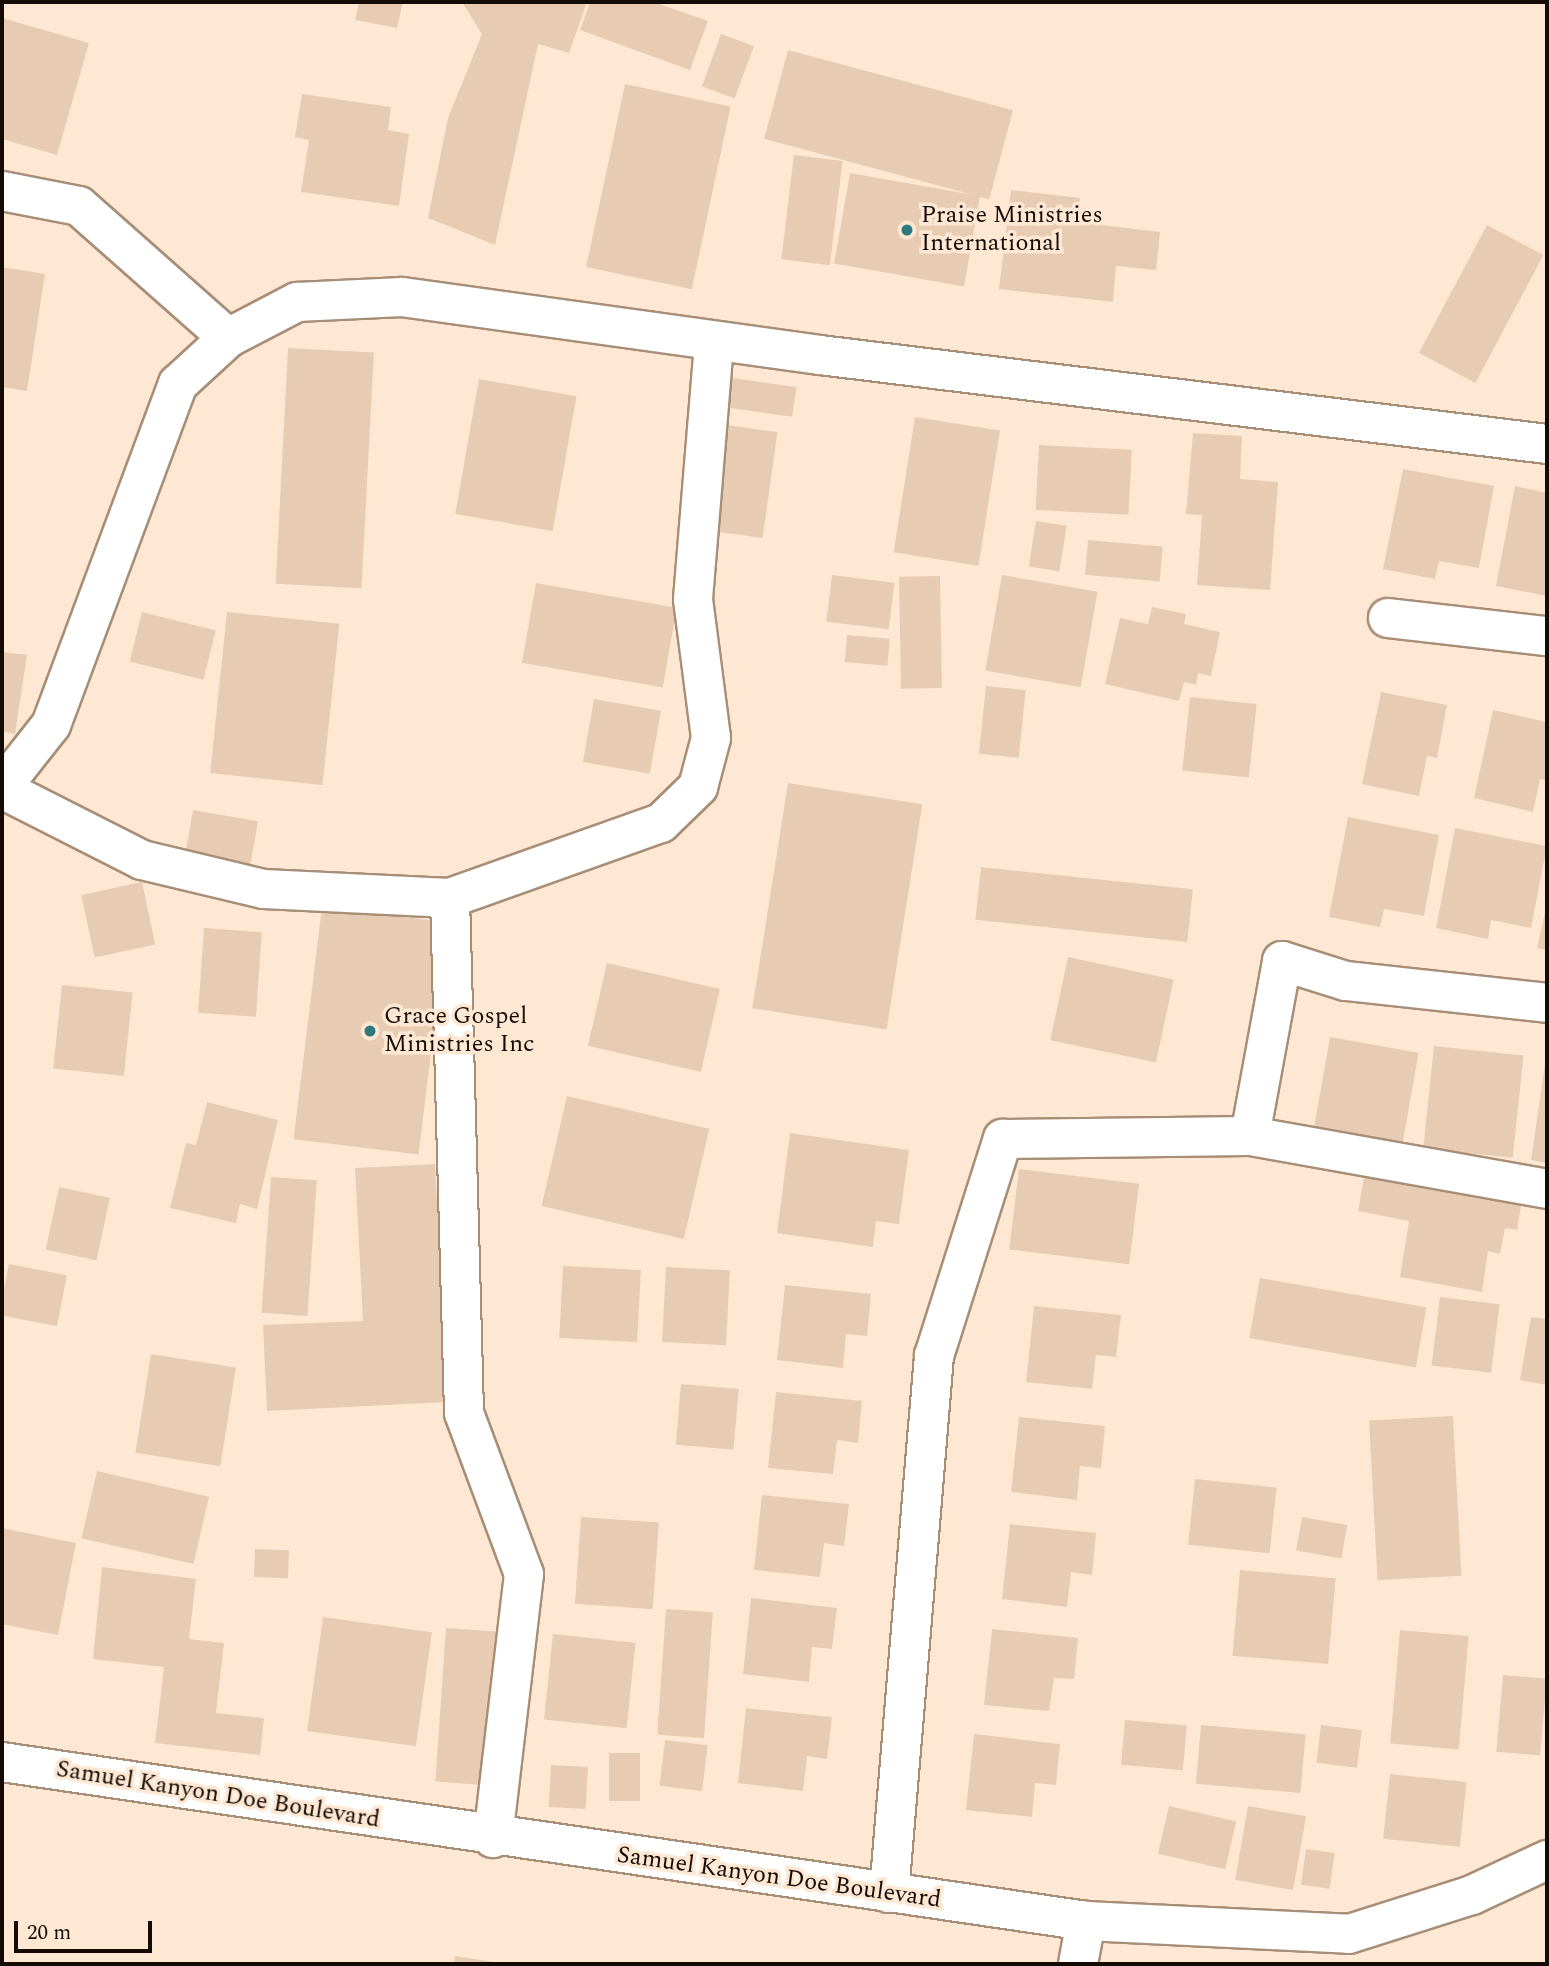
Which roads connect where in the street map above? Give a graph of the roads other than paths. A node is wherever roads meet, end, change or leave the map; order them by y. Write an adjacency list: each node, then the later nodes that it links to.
1 (2, 191): 2 (street)
2 (229, 338): 3 (street); 7 (street)
3 (714, 341): 4 (street); 9 (street)
4 (1547, 444)
5 (1388, 618): 6 (street)
6 (1547, 636)
7 (2, 776)
8 (2, 789): 9 (street)
9 (450, 898): 14 (street)
10 (1547, 1003): 11 (street)
11 (1250, 1136): 12 (street); 16 (street)
12 (1547, 1189)
13 (2, 1762): 14 (street, Samuel Kanyon Doe Boulevard)
14 (493, 1838): 16 (street, Samuel Kanyon Doe Boulevard)
15 (1547, 1860): 17 (street, Samuel Kanyon Doe Boulevard)
16 (889, 1893): 17 (street, Samuel Kanyon Doe Boulevard)
17 (1086, 1921): 18 (street)
18 (1078, 1964)

